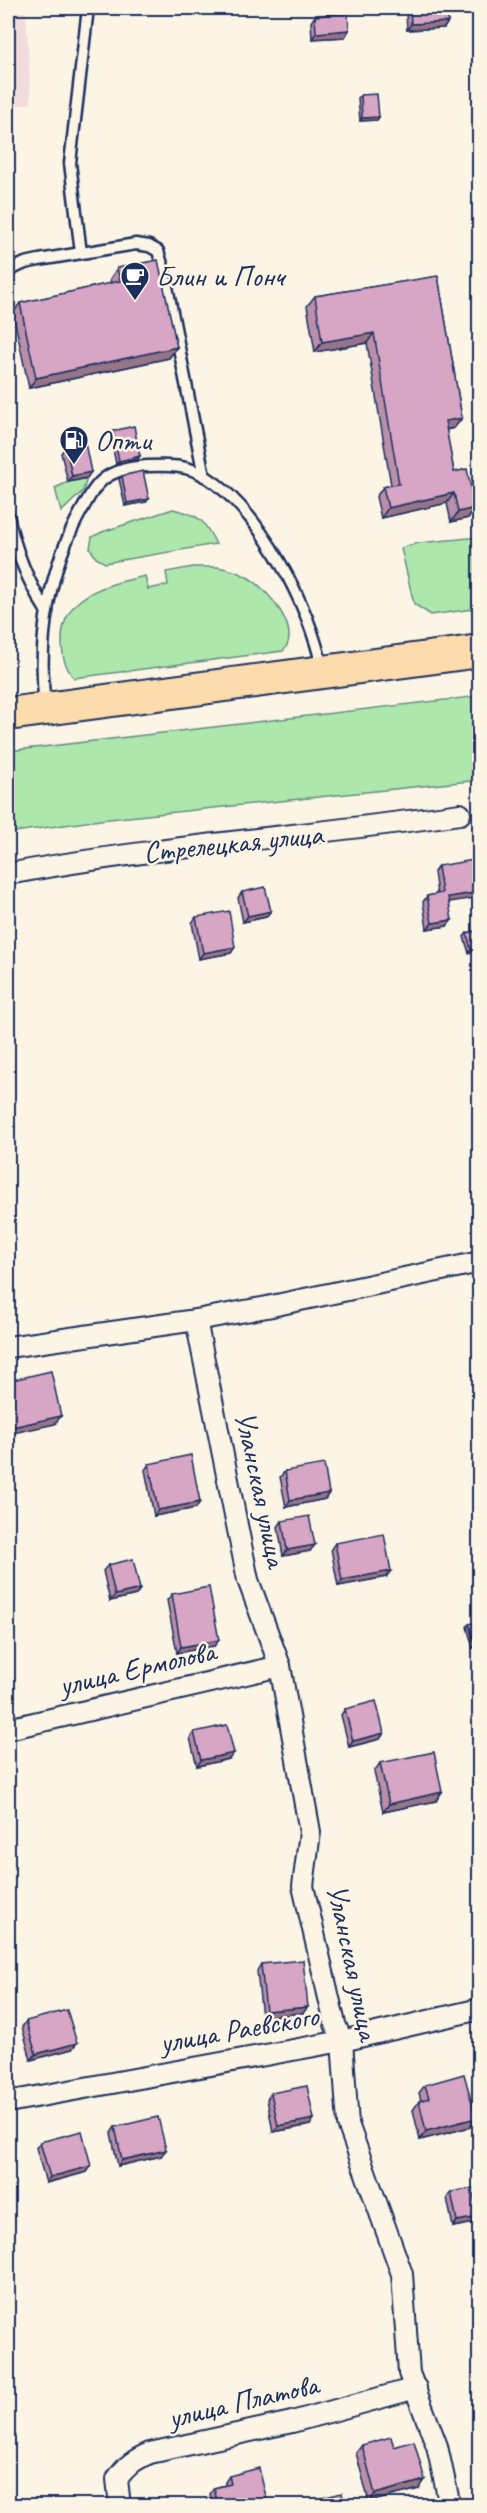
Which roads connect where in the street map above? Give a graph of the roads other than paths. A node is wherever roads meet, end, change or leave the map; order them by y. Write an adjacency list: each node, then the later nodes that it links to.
1 (88, 8): 2 (lane)
2 (81, 253): 3 (lane); 4 (lane)
3 (8, 271)
4 (204, 476): 6 (lane); 8 (lane)
5 (8, 515): 6 (lane)
6 (47, 612): 9 (lane)
7 (480, 651): 8 (main road)
8 (323, 671): 9 (main road)
9 (45, 709): 10 (main road)
10 (8, 714)
11 (460, 814): 12 (street, Стрелецкая улица)
12 (8, 874)
13 (480, 1262): 14 (street)
14 (196, 1320): 15 (street); 16 (street, Уланская улица)
15 (8, 1347)
16 (280, 1666): 17 (street, улица Ермолова); 19 (street, Уланская улица)
17 (8, 1729)
18 (480, 2009): 19 (street, улица Раевского)
19 (342, 2040): 20 (street, улица Раевского); 21 (street, Уланская улица)
20 (8, 2102)
21 (416, 2388): 22 (street, улица Платова); 23 (street, Уланская улица)
22 (120, 2505)
23 (450, 2505)

